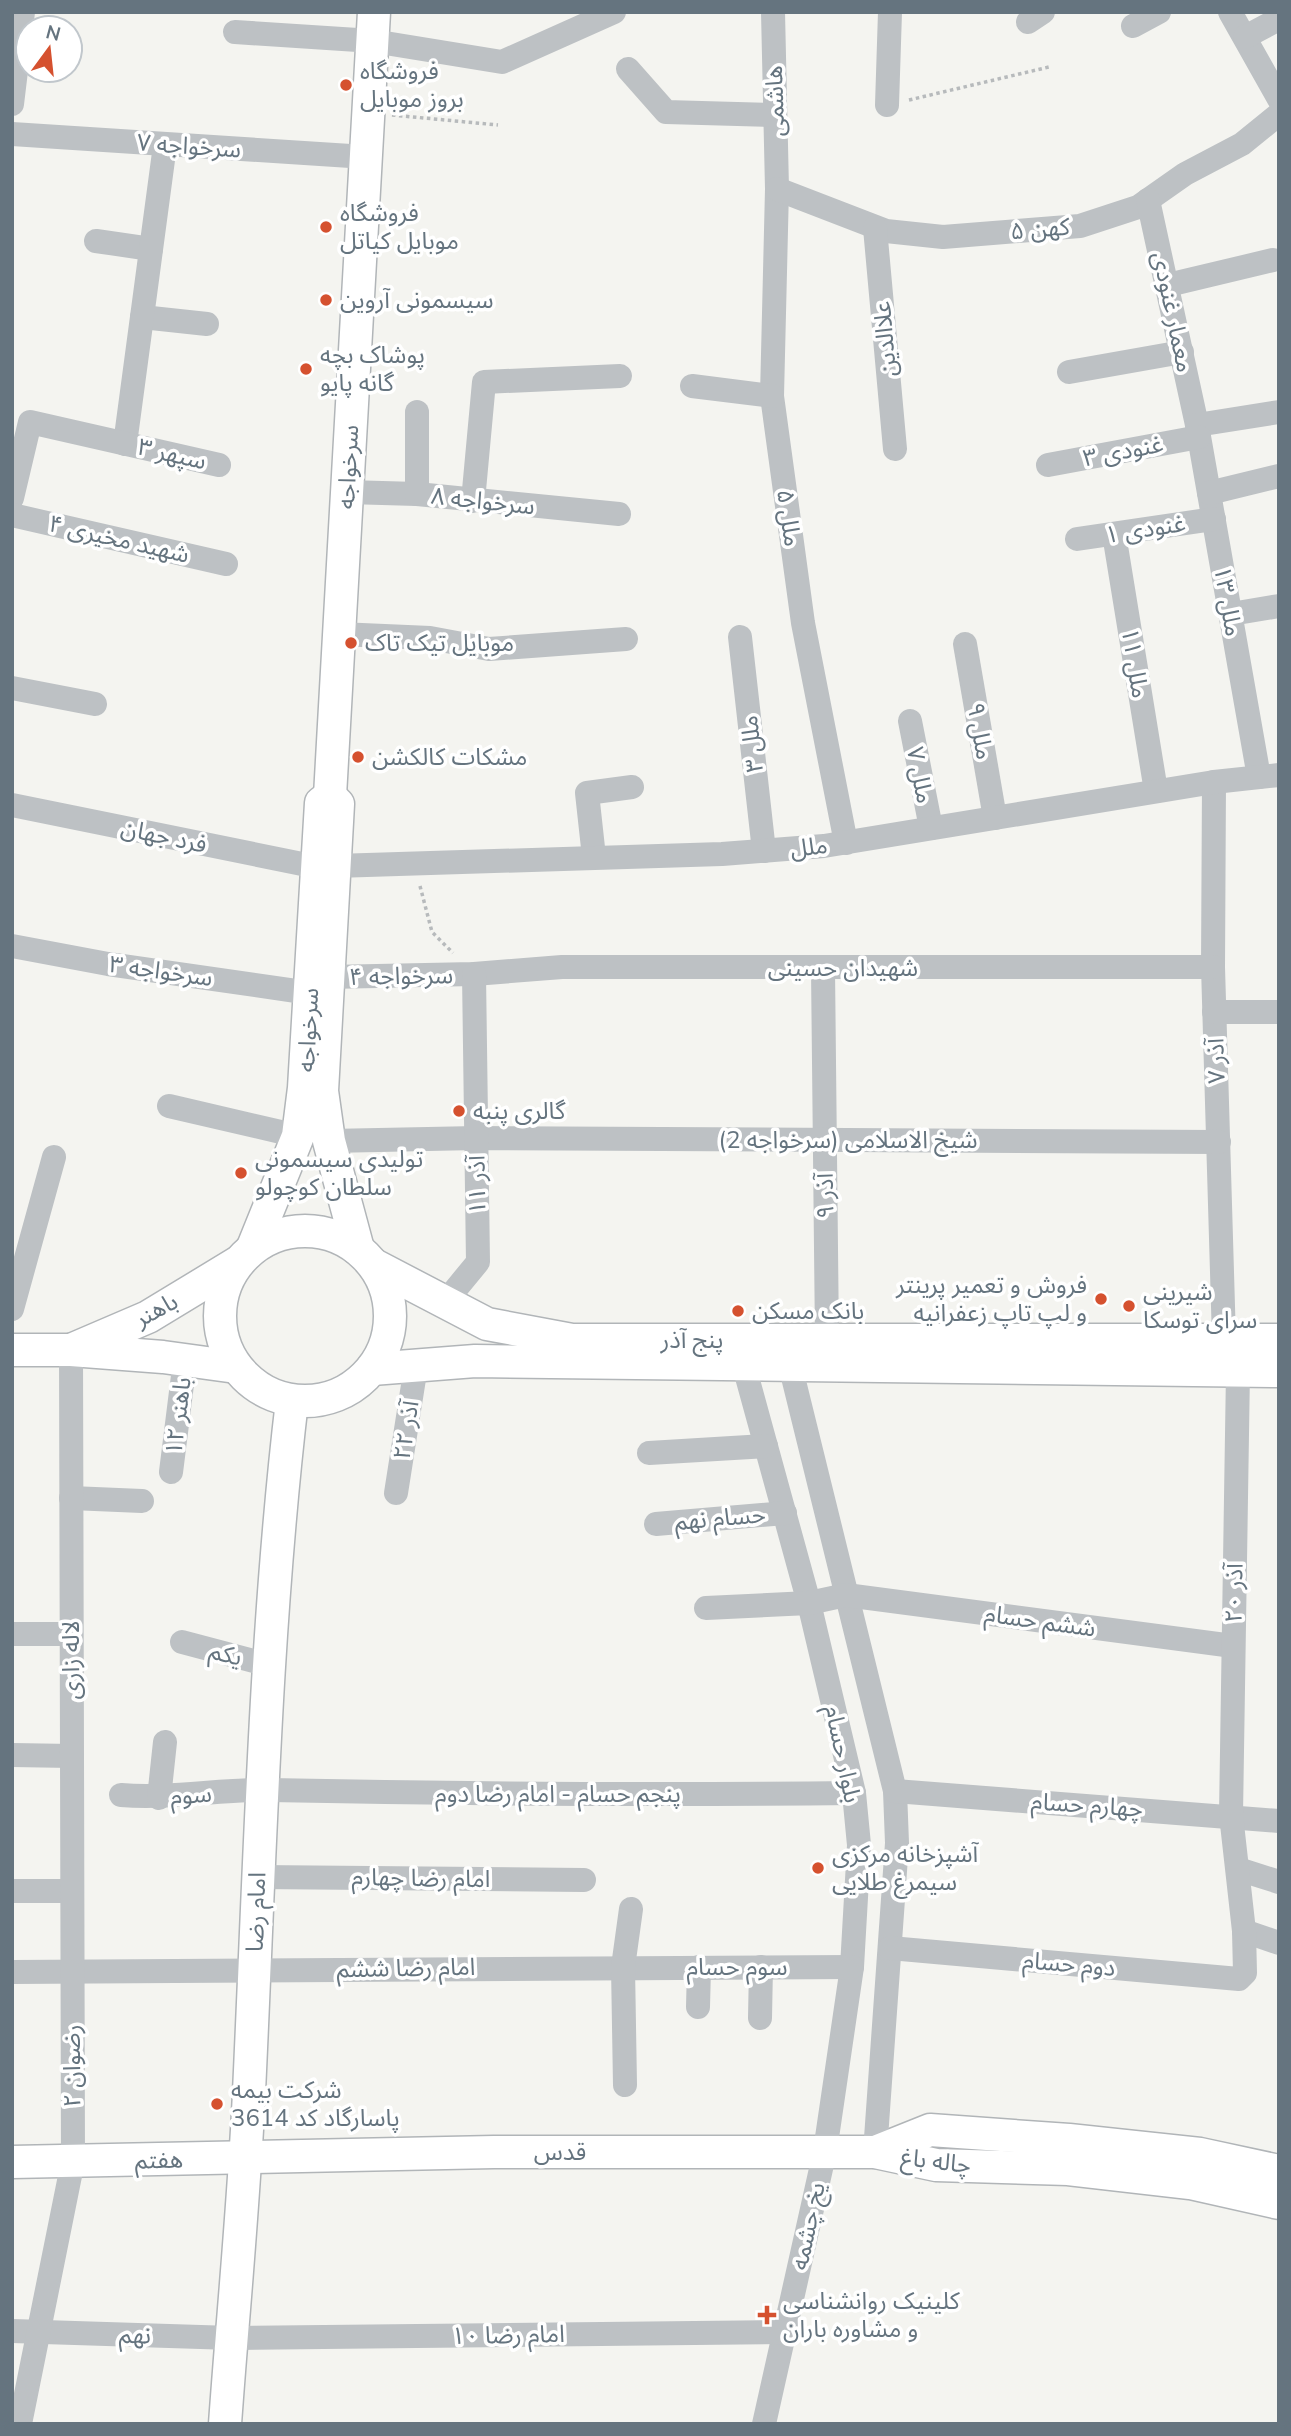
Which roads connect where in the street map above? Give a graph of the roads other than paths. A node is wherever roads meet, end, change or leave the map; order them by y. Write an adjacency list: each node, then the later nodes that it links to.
1 (614, 12): 8 (street)
2 (773, 12): 17 (street, هاشمی)
3 (890, 12): 15 (street)
4 (1159, 12): 7 (street)
5 (1230, 12): 10 (street)
6 (1279, 19): 10 (street)
7 (1133, 26)
8 (373, 27): 9 (street); 20 (main road, سرخواجه)
9 (234, 32)
10 (1245, 37): 13 (street)
11 (628, 69): 17 (street)
12 (14, 76): 14 (street)
13 (1279, 99)
14 (12, 104)
15 (887, 105)
16 (1279, 114): 22 (street, ۵ کهن)
17 (775, 115): 21 (street, هاشمی)
18 (12, 134): 19 (street, سرخواجه ۷)
19 (165, 145): 20 (street, سرخواجه ۷); 25 (street)
20 (366, 157): 43 (main road, سرخواجه)
21 (778, 189): 23 (street, ۵ کهن); 34 (street, ملل ۵)
22 (1148, 200): 23 (street, ۵ کهن); 27 (street, معمار غنودی)
23 (875, 228): 39 (street, علاالدین)
24 (96, 241): 25 (street)
25 (151, 249): 28 (street)
26 (1273, 260): 27 (street)
27 (1168, 285): 30 (street, معمار غنودی)
28 (142, 317): 29 (street); 38 (street)
29 (207, 324)
30 (1182, 352): 31 (street); 37 (street, معمار غنودی)
31 (1069, 372)
32 (620, 376): 47 (street)
33 (692, 386): 34 (street)
34 (772, 396): 70 (street, ملل ۵)
35 (417, 412): 45 (street)
36 (1271, 413): 37 (street, ۳ غنودی)
37 (1198, 431): 41 (street, ۳ غنودی); 44 (street, ملل ۱۳)
38 (125, 444): 40 (street, ۳ سپهر); 46 (street, ۳ سپهر)
39 (895, 449)
40 (219, 465)
41 (1048, 465)
42 (1279, 476): 44 (street)
43 (347, 492): 45 (street, ۸ سرخواجه); 56 (main road, سرخواجه)
44 (1209, 493): 50 (street, ملل ۱۳)
45 (417, 494): 47 (street, ۸ سرخواجه)
46 (12, 498)
47 (473, 501): 48 (street, ۸ سرخواجه)
48 (619, 514)
49 (12, 515): 53 (street, ۴ شهید مخیری)
50 (1214, 519): 51 (street, ۱ غنودی); 55 (street, ملل ۱۳)
51 (1114, 534): 52 (street, ۱ غنودی); 66 (street, ۱۱ ملل)
52 (1077, 539)
53 (226, 564)
54 (1279, 606): 55 (street)
55 (1231, 614): 63 (street, ملل ۱۳)
56 (339, 634): 58 (street); 73 (main road, سرخواجه)
57 (740, 637): 71 (street, ملل ۳)
58 (626, 639)
59 (965, 644): 68 (street, ملل ۹)
60 (12, 688): 61 (street)
61 (95, 704)
62 (909, 721): 69 (street, ۷ ملل)
63 (1269, 776): 64 (street, ملل)
64 (1214, 782): 66 (street, ملل); 75 (street, آذر ۷)
65 (632, 787): 72 (street)
66 (1156, 791): 68 (street, ملل)
67 (12, 805): 73 (street, فرد جهان)
68 (995, 818): 69 (street, ملل)
69 (931, 828): 70 (street, ملل)
70 (846, 843): 71 (street, ملل)
71 (764, 851): 72 (street, ملل)
72 (594, 857): 73 (street, ملل)
73 (326, 867): 78 (main road, سرخواجه)
74 (12, 946): 78 (street, سرخواجه ۳)
75 (1213, 967): 76 (street, شهیدان حسینی); 79 (street, آذر ۷)
76 (823, 969): 77 (street, شهیدان حسینی); 84 (street, ۹ آذر)
77 (474, 974): 78 (street, سرخواجه ۴); 83 (street, آذر ۱۱)
78 (319, 985): 82 (main road, سرخواجه); 85 (main road, سرخواجه)
79 (1214, 1012): 80 (street); 86 (street, آذر ۷)
80 (1279, 1012)
81 (169, 1106): 82 (street)
82 (298, 1136): 88 (main road, سرخواجه)
83 (477, 1138): 84 (street, شیخ الاسلامی (سرخواجه 2)); 85 (street, شیخ الاسلامی (سرخواجه 2)); 90 (street, آذر ۱۱)
84 (824, 1140): 86 (street, شیخ الاسلامی (سرخواجه 2)); 92 (street, ۹ آذر)
85 (328, 1141): 89 (main road, سرخواجه)
86 (1219, 1142): 93 (street, آذر ۷)
87 (54, 1157): 91 (street)
88 (245, 1255): 89 (main road); 96 (main road, باهنر); 101 (main road)
89 (366, 1257): 90 (main road, پنج آذر); 102 (main road)
90 (446, 1301): 92 (main road, پنج آذر)
91 (12, 1309)
92 (827, 1340): 93 (main road, پنج آذر)
93 (1224, 1340): 94 (main road, پنج آذر)
94 (1279, 1340)
95 (12, 1350): 96 (main road, باهنر)
96 (71, 1350): 97 (main road, باهنر); 110 (street, لاله زاری)
97 (185, 1360): 101 (main road, باهنر); 108 (street, ۱۲ باهنر)
98 (790, 1365): 100 (main road, پنج آذر); 103 (main road, پنج آذر); 114 (street, بلوار حسام)
99 (416, 1366): 100 (main road, پنج آذر); 102 (main road, پنج آذر); 109 (street, ۲۲ آذر)
100 (744, 1366): 106 (street, بلوار حسام)
101 (236, 1367): 105 (main road)
102 (372, 1370): 105 (main road)
103 (1238, 1371): 104 (main road, پنج آذر); 120 (street, ۲۰ آذر)
104 (1279, 1371)
105 (292, 1401): 121 (main road, امام رضا)
106 (766, 1446): 107 (street); 112 (street, بلوار حسام)
107 (649, 1453)
108 (171, 1472)
109 (396, 1493)
110 (71, 1499): 111 (street); 117 (street, لاله زاری)
111 (142, 1502)
112 (785, 1513): 113 (street, حسام نهم); 115 (street, بلوار حسام)
113 (656, 1524)
114 (846, 1595): 115 (street, ششم حسام); 120 (street, ششم حسام); 126 (street, بلوار حسام)
115 (809, 1603): 116 (street, ششم حسام); 127 (street, بلوار حسام)
116 (706, 1608)
117 (71, 1633): 118 (street); 124 (street, لاله زاری)
118 (12, 1634)
119 (183, 1642): 121 (street, یکم)
120 (1233, 1647): 130 (street, ۲۰ آذر)
121 (269, 1665): 125 (main road, امام رضا)
122 (165, 1742): 129 (street)
123 (12, 1755): 124 (street)
124 (72, 1756): 137 (street, لاله زاری)
125 (262, 1790): 127 (street, پنجم حسام - امام رضا دوم); 129 (street, سوم); 133 (main road, امام رضا)
126 (895, 1791): 130 (street, چهارم حسام); 141 (street, بلوار حسام)
127 (854, 1793): 145 (street, بلوار حسام)
128 (121, 1795): 129 (street, سوم)
129 (159, 1798)
130 (1231, 1815): 131 (street, چهارم حسام); 132 (street, ۲۰ آذر)
131 (1279, 1821)
132 (1238, 1869): 135 (street); 139 (street, ۲۰ آذر)
133 (258, 1877): 134 (street, امام رضا چهارم); 146 (main road, امام رضا)
134 (584, 1880)
135 (1279, 1882)
136 (12, 1891): 137 (street)
137 (72, 1891): 147 (street, لاله زاری)
138 (631, 1909): 142 (street)
139 (1244, 1931): 140 (street); 149 (street, ۲۰ آذر)
140 (1279, 1943)
141 (890, 1948): 149 (street, دوم حسام); 154 (street, بلوار حسام)
142 (623, 1967): 143 (street, سوم حسام); 146 (street, امام رضا ششم); 152 (street)
143 (699, 1967): 144 (street, سوم حسام); 150 (street)
144 (761, 1967): 145 (street, سوم حسام); 151 (street)
145 (852, 1967): 153 (street, بلوار حسام)
146 (254, 1970): 147 (street, امام رضا ششم); 155 (main road, امام رضا)
147 (72, 1971): 148 (street, امام رضا ششم); 156 (street, ۲ رضوان)
148 (12, 1972)
149 (1245, 1973)
150 (698, 2007)
151 (760, 2018)
152 (625, 2085)
153 (825, 2151): 154 (main road, قدس); 155 (main road, قدس); 162 (street, یخ چشمه)
154 (875, 2152): 158 (main road, چاله باغ); 159 (main road, چاله باغ)
155 (245, 2159): 156 (main road, هفتم); 163 (main road, امام رضا)
156 (73, 2161): 157 (main road, هفتم); 161 (street, ۲ رضوان)
157 (12, 2162)
158 (1279, 2171)
159 (1279, 2203)
160 (12, 2331): 161 (street, نهم)
161 (38, 2332): 163 (street, نهم); 164 (street, ۲ رضوان)
162 (785, 2332): 163 (street, امام رضا ۱۰); 166 (street, یخ چشمه)
163 (232, 2338): 165 (main road, امام رضا)
164 (20, 2424)
165 (225, 2424)
166 (764, 2424)

